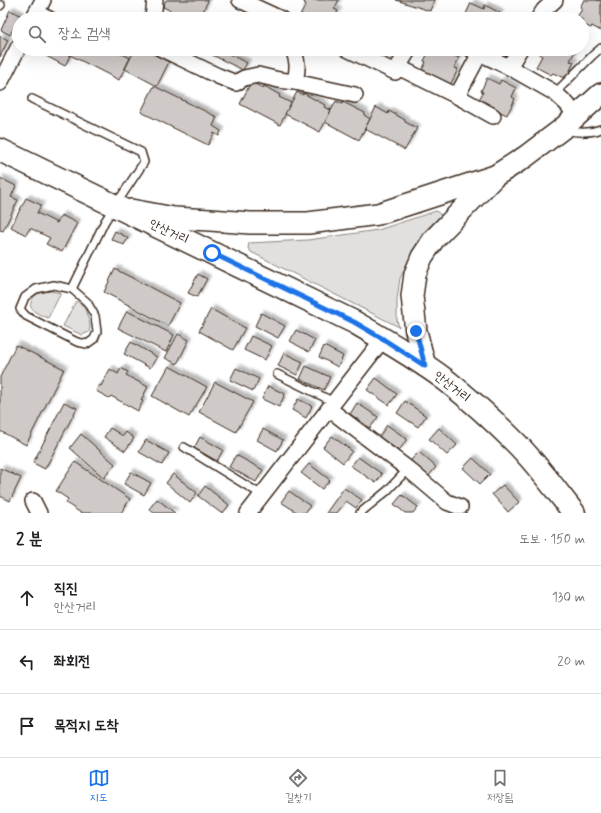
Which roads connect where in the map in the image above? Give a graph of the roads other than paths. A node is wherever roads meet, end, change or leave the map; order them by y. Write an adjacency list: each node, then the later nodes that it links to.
1 (43, 0): 5 (street)
2 (155, 0): 6 (street)
3 (240, 0): 7 (street)
4 (555, 0): 8 (street)
5 (40, 12)
6 (154, 12)
7 (265, 12)
8 (543, 12)
9 (601, 48): 22 (lane)
10 (14, 56): 21 (street)
11 (177, 56): 20 (street)
12 (295, 56): 20 (street)
13 (362, 56): 18 (street)
14 (405, 56): 18 (street)
15 (474, 56): 25 (street)
16 (487, 56): 19 (street)
17 (516, 56): 19 (street)
18 (398, 67): 25 (street)
19 (510, 67): 22 (street)
20 (295, 82): 24 (street)
21 (0, 83)
22 (556, 93): 28 (street)
23 (601, 94): 28 (main road)
24 (355, 95)
25 (457, 96): 27 (street)
26 (32, 99): 32 (lane)
27 (493, 116)
28 (569, 123): 29 (lane); 31 (main road)
29 (601, 129)
30 (0, 150): 32 (main road, 안산거리)
31 (495, 176): 32 (main road); 35 (main road)
32 (115, 206): 33 (lane); 34 (main road, 안산거리)
33 (72, 289): 33 (lane)
34 (383, 339): 35 (main road, 안산거리); 37 (street)
35 (425, 366): 44 (main road, 안산거리)
36 (277, 374): 37 (lane)
37 (332, 406): 39 (street); 40 (street)
38 (184, 446): 40 (lane)
39 (408, 469): 41 (street); 43 (lane)
40 (262, 495): 42 (street)
41 (460, 507)
42 (248, 513)
43 (360, 513)
44 (574, 513)

